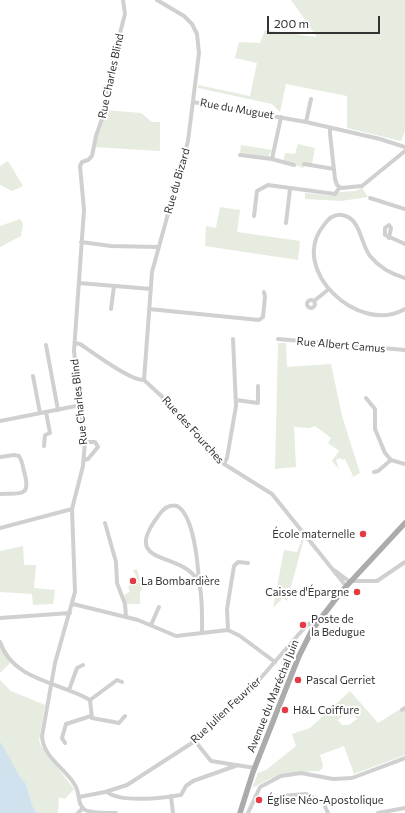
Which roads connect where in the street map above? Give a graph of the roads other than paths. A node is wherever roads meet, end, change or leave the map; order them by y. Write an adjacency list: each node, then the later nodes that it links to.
1 (123, 0): 22 (street, Rue Charles Blind)
2 (157, 0): 4 (street, Rue du Bizard)
3 (311, 99): 6 (street)
4 (193, 102): 5 (street, Rue du Muguet); 24 (street, Rue du Bizard)
5 (281, 117): 6 (street, Rue du Muguet); 11 (street, Rue du Muguet)
6 (306, 122): 7 (street, Rue du Muguet)
7 (330, 128): 8 (street, Rue du Muguet); 14 (street)
8 (405, 148)
9 (405, 151): 15 (street)
10 (240, 155): 11 (street)
11 (272, 159): 13 (street)
12 (304, 164): 14 (street)
13 (294, 165)
14 (334, 169): 15 (street)
15 (340, 187): 16 (street)
16 (290, 189): 19 (street); 20 (street)
17 (370, 198): 18 (street)
18 (405, 209)
19 (254, 216)
20 (286, 223)
21 (389, 238): 23 (street)
22 (81, 242): 24 (street); 26 (street, Rue Charles Blind)
23 (405, 244)
24 (158, 247): 28 (street, Rue du Bizard)
25 (405, 278): 29 (street)
26 (79, 283): 27 (street); 37 (street, Rue Charles Blind)
27 (114, 286): 28 (street); 32 (street)
28 (150, 289): 33 (street, Rue du Bizard)
29 (329, 289): 31 (street); 34 (street)
30 (264, 292): 33 (street)
31 (314, 301)
32 (111, 309)
33 (149, 309): 41 (street, Rue du Bizard)
34 (405, 309)
35 (233, 339): 44 (street)
36 (278, 339): 39 (street, Rue Albert Camus)
37 (75, 343): 41 (street, Rue des Fourches); 45 (street, Rue Charles Blind)
38 (46, 345): 46 (street)
39 (405, 350)
40 (33, 376): 48 (street)
41 (144, 380): 55 (street, Rue des Fourches)
42 (258, 386): 44 (street)
43 (366, 398): 54 (street)
44 (236, 400): 55 (street)
45 (82, 405): 46 (street); 50 (street, Rue Charles Blind)
46 (58, 410): 47 (street)
47 (46, 412): 48 (street); 51 (street)
48 (40, 413): 49 (street)
49 (0, 421)
50 (85, 442): 53 (street, Rue Charles Blind); 53 (street)
51 (44, 446)
52 (0, 457): 58 (street)
53 (84, 460): 59 (street, Rue Charles Blind)
54 (391, 460): 56 (street); 57 (street)
55 (224, 464): 65 (street, Rue des Fourches)
56 (405, 464)
57 (374, 472)
58 (0, 494)
59 (72, 509): 62 (street); 69 (street, Rue Charles Blind)
60 (105, 523): 72 (street)
61 (405, 523): 66 (main road, Avenue du Maréchal Juin)
62 (0, 528)
63 (405, 562): 66 (street)
64 (248, 563): 76 (street)
65 (332, 568): 66 (street, Rue des Fourches); 68 (street, Rue des Fourches)
66 (351, 581): 68 (main road, Avenue du Maréchal Juin)
67 (199, 582): 67 (street); 77 (street)
68 (346, 586): 75 (main road, Avenue du Maréchal Juin)
69 (73, 604): 71 (street, Rue Charles Blind); 72 (street)
70 (159, 607): 74 (street)
71 (70, 613): 73 (street); 82 (street, Rue Charles Blind)
72 (126, 617): 74 (street)
73 (0, 618)
74 (151, 625): 77 (street)
75 (315, 625): 79 (street, Rue Julien Feuvrier); 91 (main road, Avenue du Maréchal Juin)
76 (228, 630): 77 (street); 79 (street)
77 (202, 633)
78 (0, 642): 82 (street)
79 (275, 662): 87 (street, Rue Julien Feuvrier)
80 (84, 665): 83 (street)
81 (122, 682): 84 (street)
82 (52, 685): 83 (street); 96 (street, Rue Charles Blind)
83 (69, 690): 84 (street)
84 (90, 700): 85 (street)
85 (91, 716): 86 (street); 88 (street)
86 (125, 716)
87 (195, 741): 90 (street); 93 (street, Rue Julien Feuvrier)
88 (65, 742)
89 (405, 758): 104 (street)
90 (238, 765): 91 (street); 94 (street)
91 (254, 770): 92 (main road, Avenue du Maréchal Juin)
92 (247, 790): 102 (main road, Avenue du Maréchal Juin); 103 (main road, Avenue du Maréchal Juin)
93 (107, 792): 94 (street); 96 (street, Rue Julien Feuvrier)
94 (171, 796): 101 (street)
95 (281, 796): 105 (street)
96 (79, 797): 97 (street, Rue Charles Blind)
97 (83, 808): 99 (street); 100 (street)
98 (405, 808): 106 (street)
99 (78, 813)
100 (116, 813)
101 (173, 813)
102 (236, 813)
103 (240, 813)
104 (248, 813)
105 (328, 813)
106 (378, 813)

